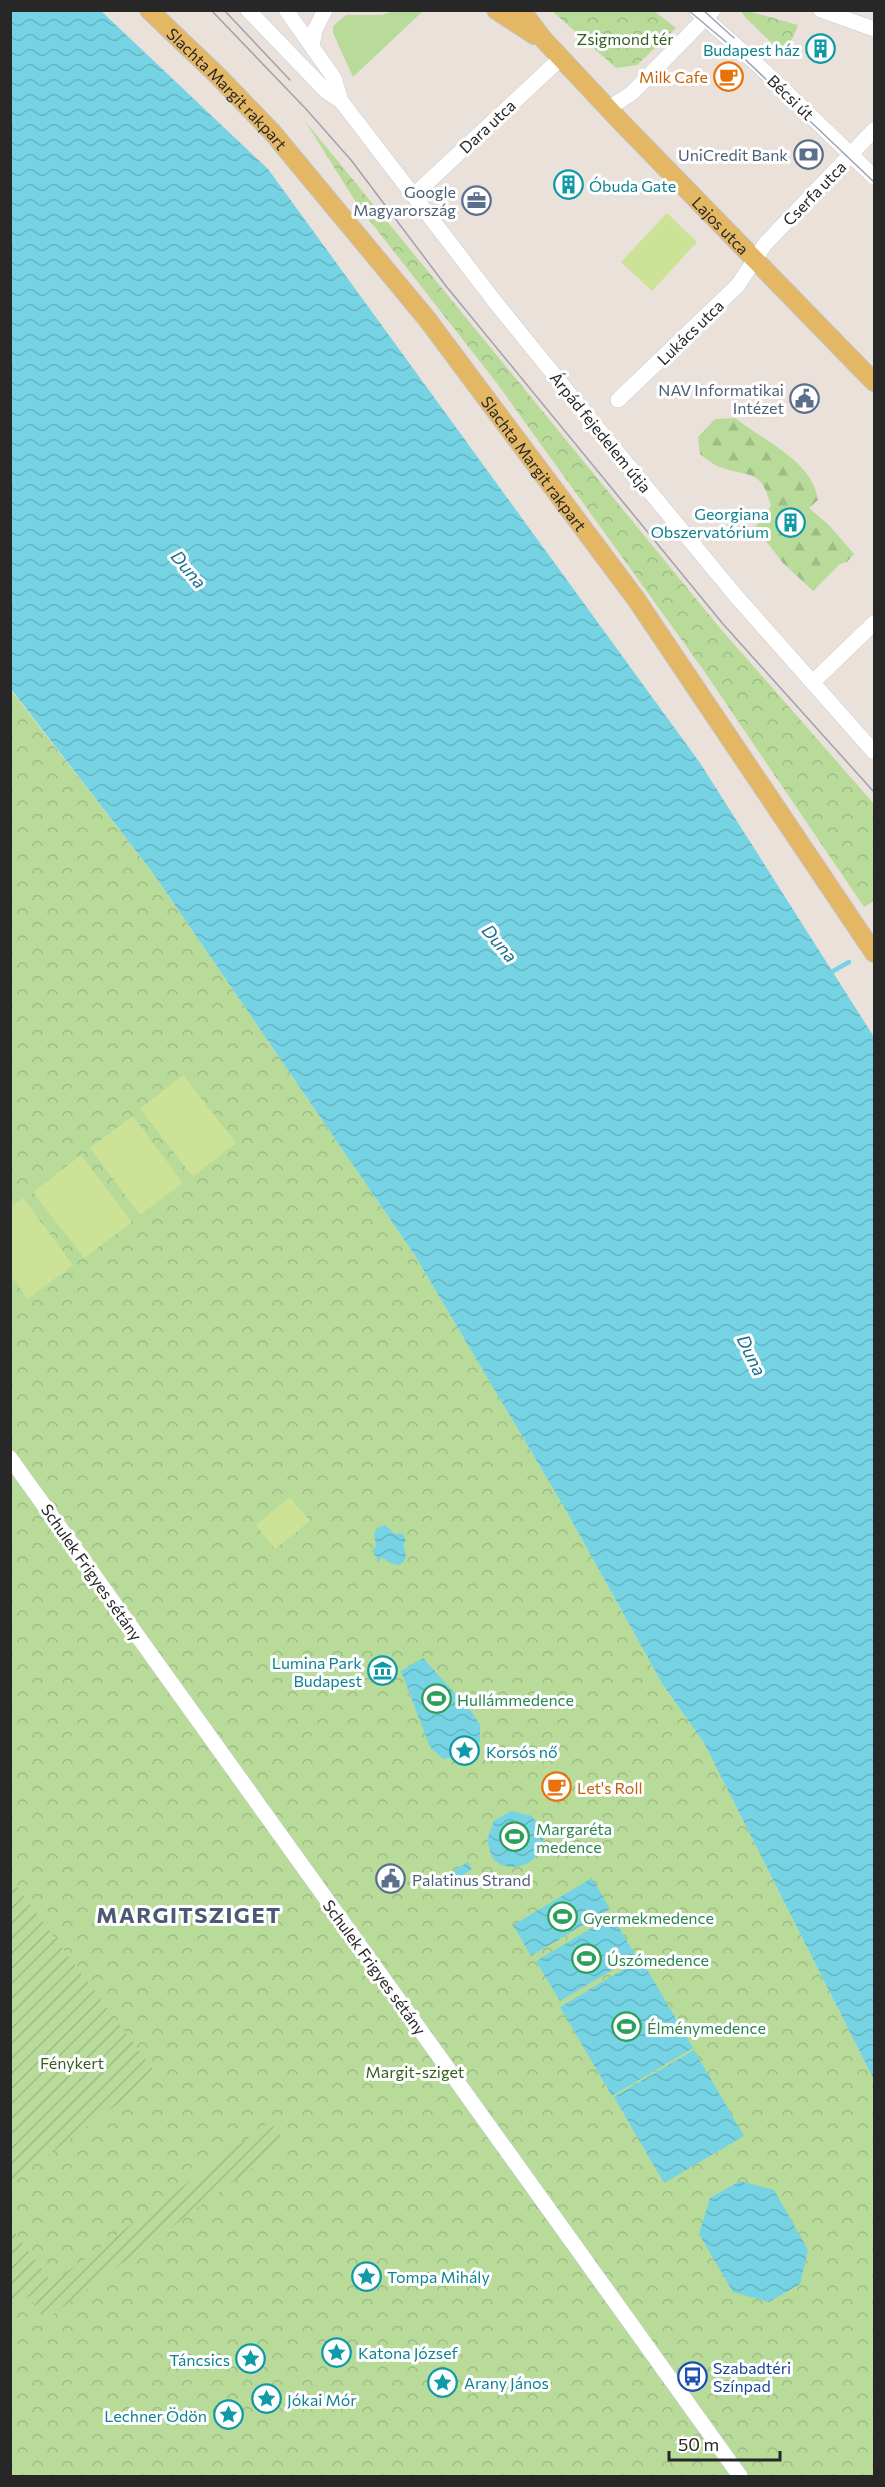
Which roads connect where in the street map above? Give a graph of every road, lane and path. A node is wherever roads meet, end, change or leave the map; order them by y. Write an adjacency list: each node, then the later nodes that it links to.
1 (149, 10): 25 (main road, Slachta Margit rakpart)
2 (248, 10): 13 (street, Árpád fejedelem útja)
3 (286, 10): 11 (street, Árpád fejedelem útja)
4 (325, 10): 11 (street)
5 (496, 10): 10 (main road)
6 (521, 10): 10 (main road)
7 (821, 10): 9 (street)
8 (705, 13): 14 (street); 16 (street, Bécsi út)
9 (874, 29)
10 (544, 40): 12 (main road, Lajos utca)
11 (312, 46): 13 (street, Árpád fejedelem útja)
12 (561, 58): 14 (main road, Lajos utca); 18 (street, Dara utca)
13 (341, 101): 18 (street, Árpád fejedelem útja)
14 (609, 108): 19 (main road, Lajos utca)
15 (874, 130): 16 (street, Cserfa utca)
16 (851, 154): 17 (street, Bécsi út); 19 (street, Cserfa utca)
17 (874, 177)
18 (414, 195): 23 (street, Árpád fejedelem útja)
19 (755, 259): 20 (main road, Lajos utca); 21 (street, Lukács utca)
20 (874, 382)
21 (618, 400)
22 (874, 623): 23 (street)
23 (813, 682): 24 (street, Árpád fejedelem útja)
24 (874, 752)
25 (874, 953)
26 (10, 1458): 27 (street, Schulek Frigyes sétány)
27 (740, 2476)

